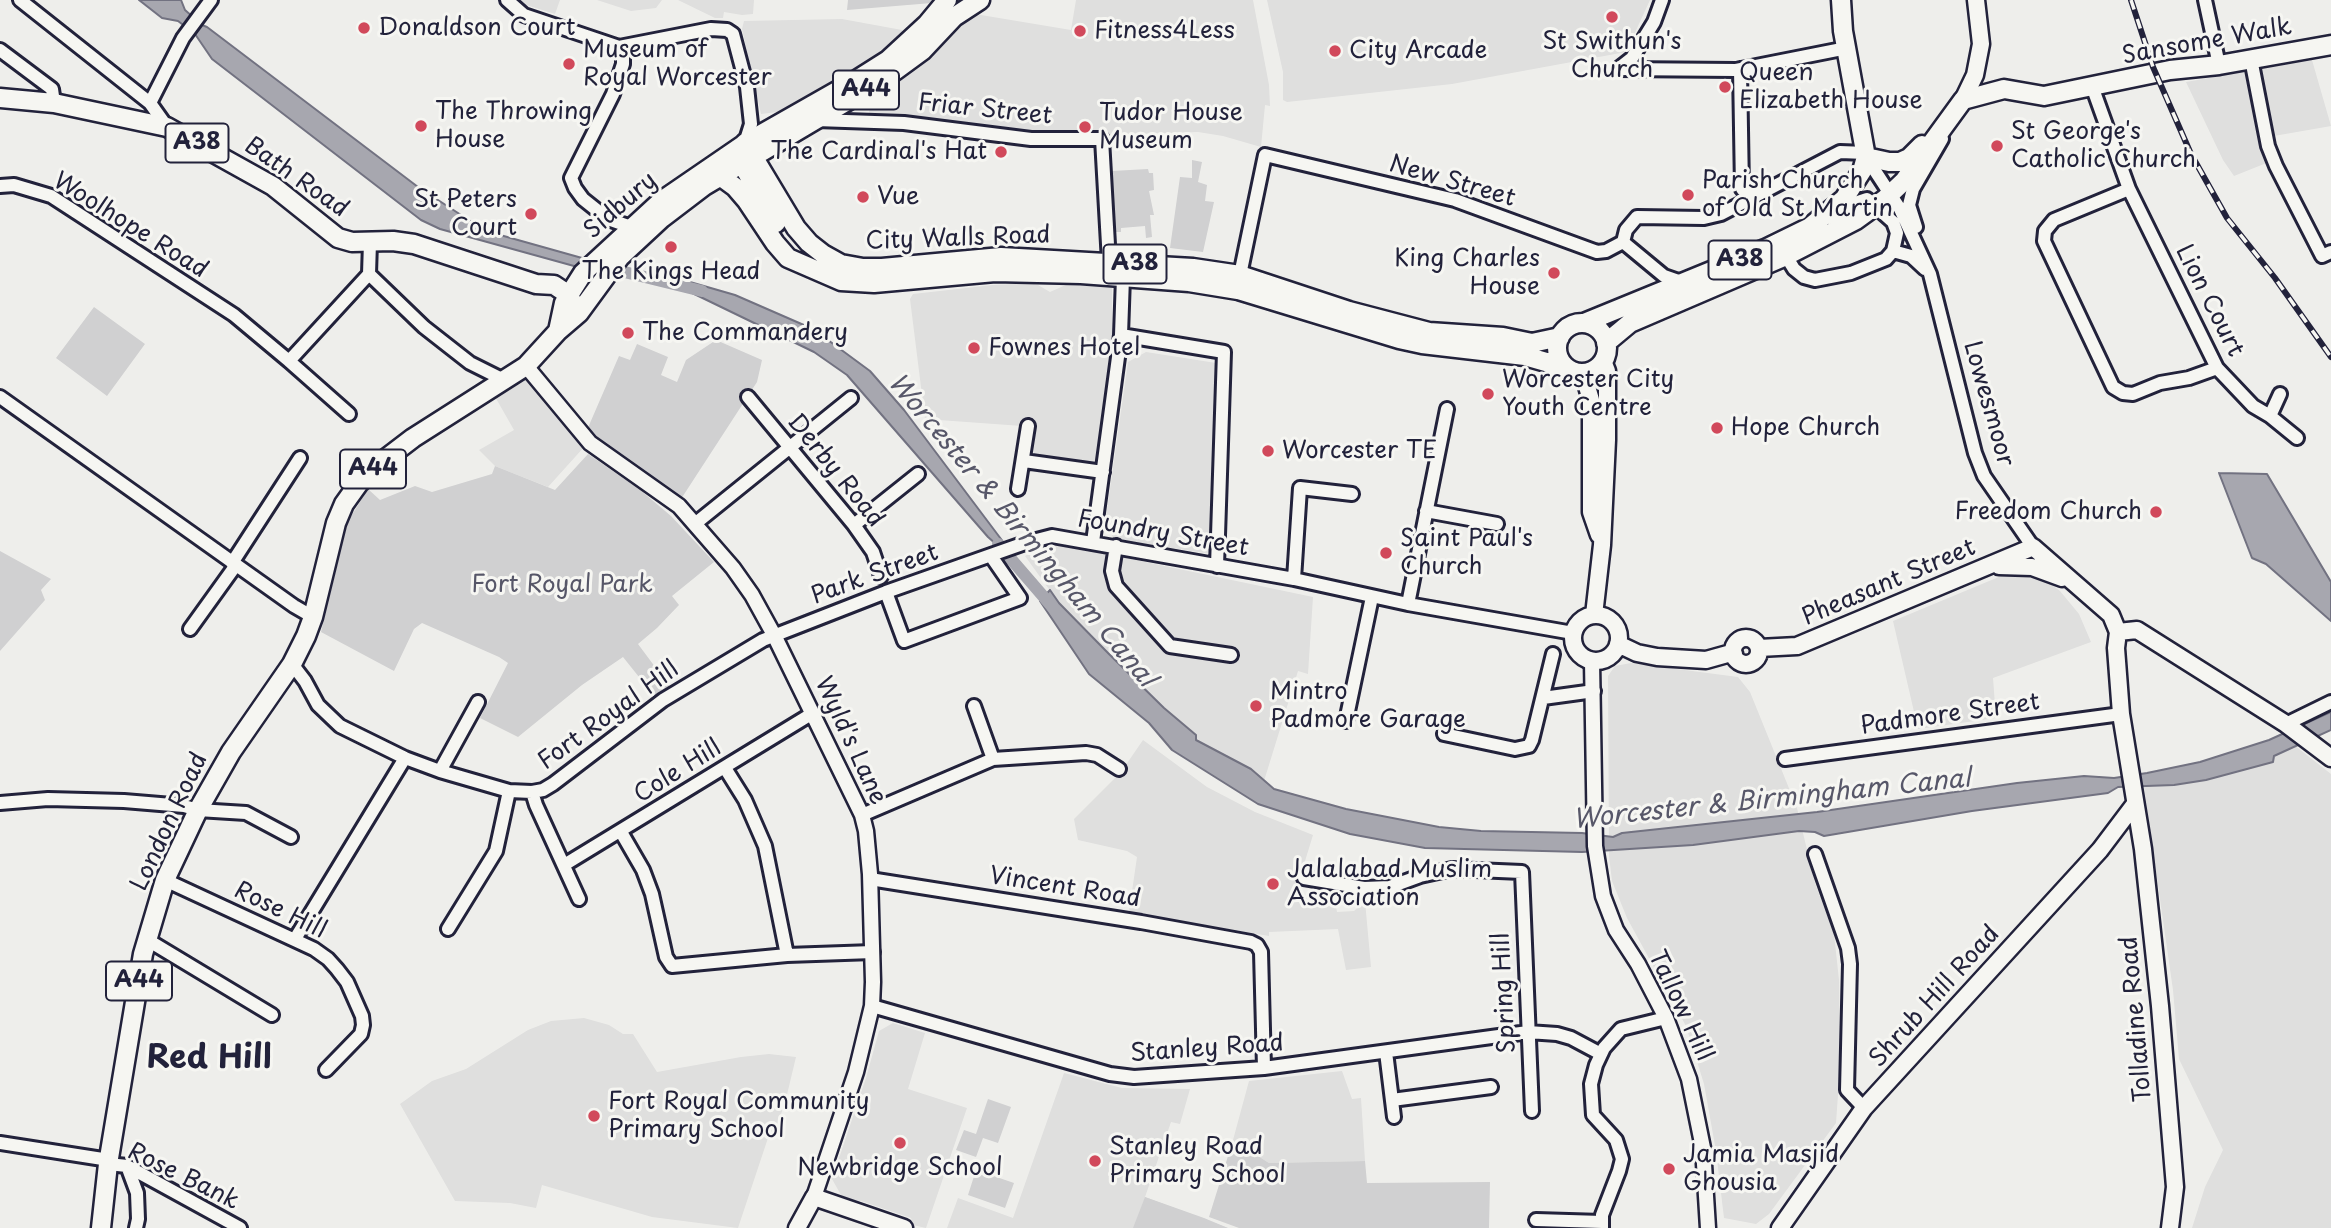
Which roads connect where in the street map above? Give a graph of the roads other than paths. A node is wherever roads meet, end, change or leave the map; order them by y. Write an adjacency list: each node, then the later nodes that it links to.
1 (20, 0): 21 (street)
2 (211, 0): 21 (street)
3 (506, 0): 11 (street)
4 (947, 0): 26 (main road, A44)
5 (1662, 0): 16 (street)
6 (1841, 0): 12 (main road)
7 (1976, 0): 22 (main road)
8 (2205, 0): 15 (street)
9 (974, 4): 18 (main road, A44)
10 (2331, 45): 14 (main road, Sansome Walk)
11 (619, 47): 26 (street); 34 (street)
12 (1847, 48): 16 (street); 27 (main road)
13 (0, 50): 20 (street)
14 (2250, 59): 15 (main road, Sansome Walk); 41 (street)
15 (2219, 65): 17 (main road, Sansome Walk)
16 (1740, 69): 32 (street)
17 (2092, 86): 22 (main road, Sansome Walk); 30 (street, Lion Court)
18 (853, 96): 23 (main road, A44); 24 (street)
19 (0, 98): 20 (main road, Bath Road / A38)
20 (54, 103): 25 (main road, Bath Road / A38)
21 (150, 103): 25 (street)
22 (1958, 107): 27 (main road); 31 (main road, A38); 45 (street, Lowesmoor)
23 (813, 120): 24 (street, Friar Street); 26 (main road, A44)
24 (863, 121): 43 (street, Friar Street)
25 (167, 127): 37 (main road, Bath Road / A38)
26 (747, 155): 28 (main road, Sidbury / A44); 35 (main road, Sidbury / A44); 43 (main road, City Walls Road / A38); 44 (main road, City Walls Road / A38)
27 (1866, 155): 31 (street, Lowesmoor); 32 (street); 36 (main road, A38)
28 (720, 176): 39 (main road, Sidbury / A44); 44 (main road, City Walls Road / A38)
29 (0, 186): 55 (street, Woolhope Road)
30 (2129, 189): 57 (street, Lion Court); 57 (street)
31 (1891, 194): 33 (main road, A38); 45 (street, Lowesmoor)
32 (1751, 197): 38 (street)
33 (1875, 205): 36 (street); 40 (street); 42 (main road, A38)
34 (608, 219): 35 (street); 39 (street)
35 (632, 227): 39 (main road, Sidbury / A44)
36 (1810, 227): 49 (main road, A38)
37 (370, 242): 46 (street); 50 (main road, A38)
38 (1623, 242): 47 (street, New Street); 49 (street)
39 (612, 251): 50 (main road, Sidbury / A44)
40 (1893, 251): 42 (street); 45 (street)
41 (2326, 254)
42 (1786, 256): 54 (main road, A38)
43 (1109, 262): 47 (main road, City Walls Road / A38)
44 (810, 267): 48 (main road, City Walls Road / A38)
45 (1928, 268): 83 (street, Lowesmoor)
46 (369, 274): 55 (street); 59 (street)
47 (1240, 275): 53 (main road, City Walls Road / A38)
48 (1123, 277): 52 (street); 58 (main road, City Walls Road / A38)
49 (1684, 283): 51 (main road, A38)
50 (568, 301): 56 (main road, Sidbury / A44)
51 (1584, 323): 53 (main road, A38); 54 (main road)
52 (1121, 335): 72 (street); 86 (street)
53 (1560, 337): 58 (main road)
54 (1605, 352): 58 (main road, A38); 80 (main road)
55 (289, 361): 65 (street, Woolhope Road)
56 (526, 366): 59 (main road, Sidbury / A44); 77 (street, Wyld's Lane)
57 (2217, 368): 66 (street, Lion Court)
58 (1575, 371): 80 (main road)
59 (497, 384): 95 (main road, London Road / A44)
60 (2280, 394): 66 (street)
61 (0, 397): 85 (street)
62 (748, 397): 69 (street, Derby Road)
63 (851, 398): 69 (street)
64 (1447, 409): 76 (street)
65 (349, 414)
66 (2270, 416): 68 (street, Lion Court)
67 (1028, 426): 70 (street)
68 (2297, 439)
69 (790, 448): 77 (street); 79 (street, Derby Road)
70 (1024, 461): 72 (street); 74 (street)
71 (292, 463): 85 (street)
72 (1103, 472): 81 (street)
73 (918, 474): 79 (street)
74 (1018, 489)
75 (1352, 494): 89 (street)
76 (1426, 511): 78 (street); 93 (street)
77 (696, 523): 99 (street, Wyld's Lane)
78 (1497, 524)
79 (853, 525): 88 (street, Derby Road)
80 (1601, 540): 94 (main road)
81 (1093, 542): 82 (street, Foundry Street); 84 (street, Foundry Street)
82 (1116, 546): 86 (street, Foundry Street); 102 (street)
83 (2033, 547): 87 (main road, Pheasant Street); 90 (main road)
84 (991, 556): 91 (street, Park Street); 91 (street)
85 (234, 564): 95 (street); 96 (street)
86 (1217, 566): 89 (street, Foundry Street)
87 (1989, 566): 90 (main road); 100 (main road, Pheasant Street)
88 (881, 576)
89 (1293, 579): 92 (street, Foundry Street)
90 (2076, 583): 98 (main road)
91 (886, 592): 99 (street, Park Street)
92 (1372, 597): 93 (street, Foundry Street); 112 (street)
93 (1408, 604): 97 (street, Foundry Street)
94 (1594, 615): 97 (main road); 100 (main road)
95 (313, 617): 104 (main road, London Road / A44)
96 (190, 629)
97 (1573, 632): 103 (main road)
98 (2118, 632): 111 (main road, Tolladine Road); 113 (main road)
99 (774, 635): 110 (street, Wyld's Lane); 123 (street, Fort Royal Hill)
100 (1618, 644): 103 (main road)
101 (1553, 654): 106 (street)
102 (1231, 655)
103 (1592, 661): 105 (street, Tallow Hill)
104 (292, 664): 116 (street, Fort Royal Hill); 126 (main road, London Road / A44)
105 (1594, 691): 106 (street); 143 (street, Tallow Hill)
106 (1543, 698): 114 (street)
107 (478, 702): 121 (street)
108 (2331, 702): 113 (street)
109 (974, 706): 117 (street)
110 (813, 713): 119 (street, Cole Hill); 127 (street, Wyld's Lane)
111 (2121, 714): 118 (street, Padmore Street); 124 (main road, Tolladine Road)
112 (1346, 721)
113 (2288, 726): 115 (main road)
114 (1444, 734)
115 (2326, 755)
116 (405, 758): 121 (street, Fort Royal Hill); 138 (street)
117 (993, 759): 120 (street); 127 (street)
118 (1785, 759)
119 (725, 768): 128 (street, Cole Hill); 140 (street)
120 (1118, 769)
121 (440, 771): 122 (street, Fort Royal Hill)
122 (509, 791): 123 (street, Fort Royal Hill); 136 (street)
123 (532, 792): 131 (street)
124 (2134, 801): 151 (main road, Shrub Hill Road); 167 (main road, Tolladine Road)
125 (0, 803): 126 (street)
126 (198, 810): 129 (street); 134 (main road, London Road / A44)
127 (862, 816): 133 (street, Wyld's Lane)
128 (621, 832): 131 (street, Cole Hill); 140 (street)
129 (290, 837)
130 (1815, 854): 151 (street)
131 (564, 865): 135 (street)
132 (1304, 878): 144 (street, Spring Hill)
133 (870, 879): 139 (street, Wyld's Lane); 147 (street, Vincent Road)
134 (166, 880): 137 (main road, London Road / A44); 138 (street, Rose Hill)
135 (579, 898)
136 (449, 929)
137 (146, 939): 142 (street); 155 (main road, London Road / A44)
138 (295, 939): 148 (street, Rose Hill)
139 (873, 952): 140 (street); 141 (street, Wyld's Lane)
140 (787, 955)
141 (872, 1006): 147 (street, Stanley Road); 157 (street, Wyld's Lane)
142 (272, 1015)
143 (1666, 1018): 146 (street); 160 (street, Tallow Hill)
144 (1528, 1032): 145 (street, Stanley Road); 146 (street, Stanley Road); 152 (street, Spring Hill)
145 (1386, 1052): 147 (street, Stanley Road); 150 (street)
146 (1601, 1054): 159 (street)
147 (1264, 1069)
148 (326, 1070)
149 (1492, 1087): 150 (street)
150 (1392, 1100): 153 (street)
151 (1864, 1108): 166 (main road, Shrub Hill Road)
152 (1532, 1111)
153 (1394, 1117)
154 (0, 1143): 155 (street, Rose Bank)
155 (109, 1162): 156 (street, Rose Bank); 161 (main road, London Road / A44)
156 (127, 1166): 162 (street); 163 (street, Rose Bank)
157 (814, 1197): 164 (main road, Wyld's Lane); 165 (main road)
158 (1536, 1220): 159 (street)
159 (1602, 1225)
160 (1709, 1226)
161 (101, 1228)
162 (136, 1228)
163 (240, 1228)
164 (797, 1228)
165 (904, 1228)
166 (1780, 1228)
167 (2170, 1228)

